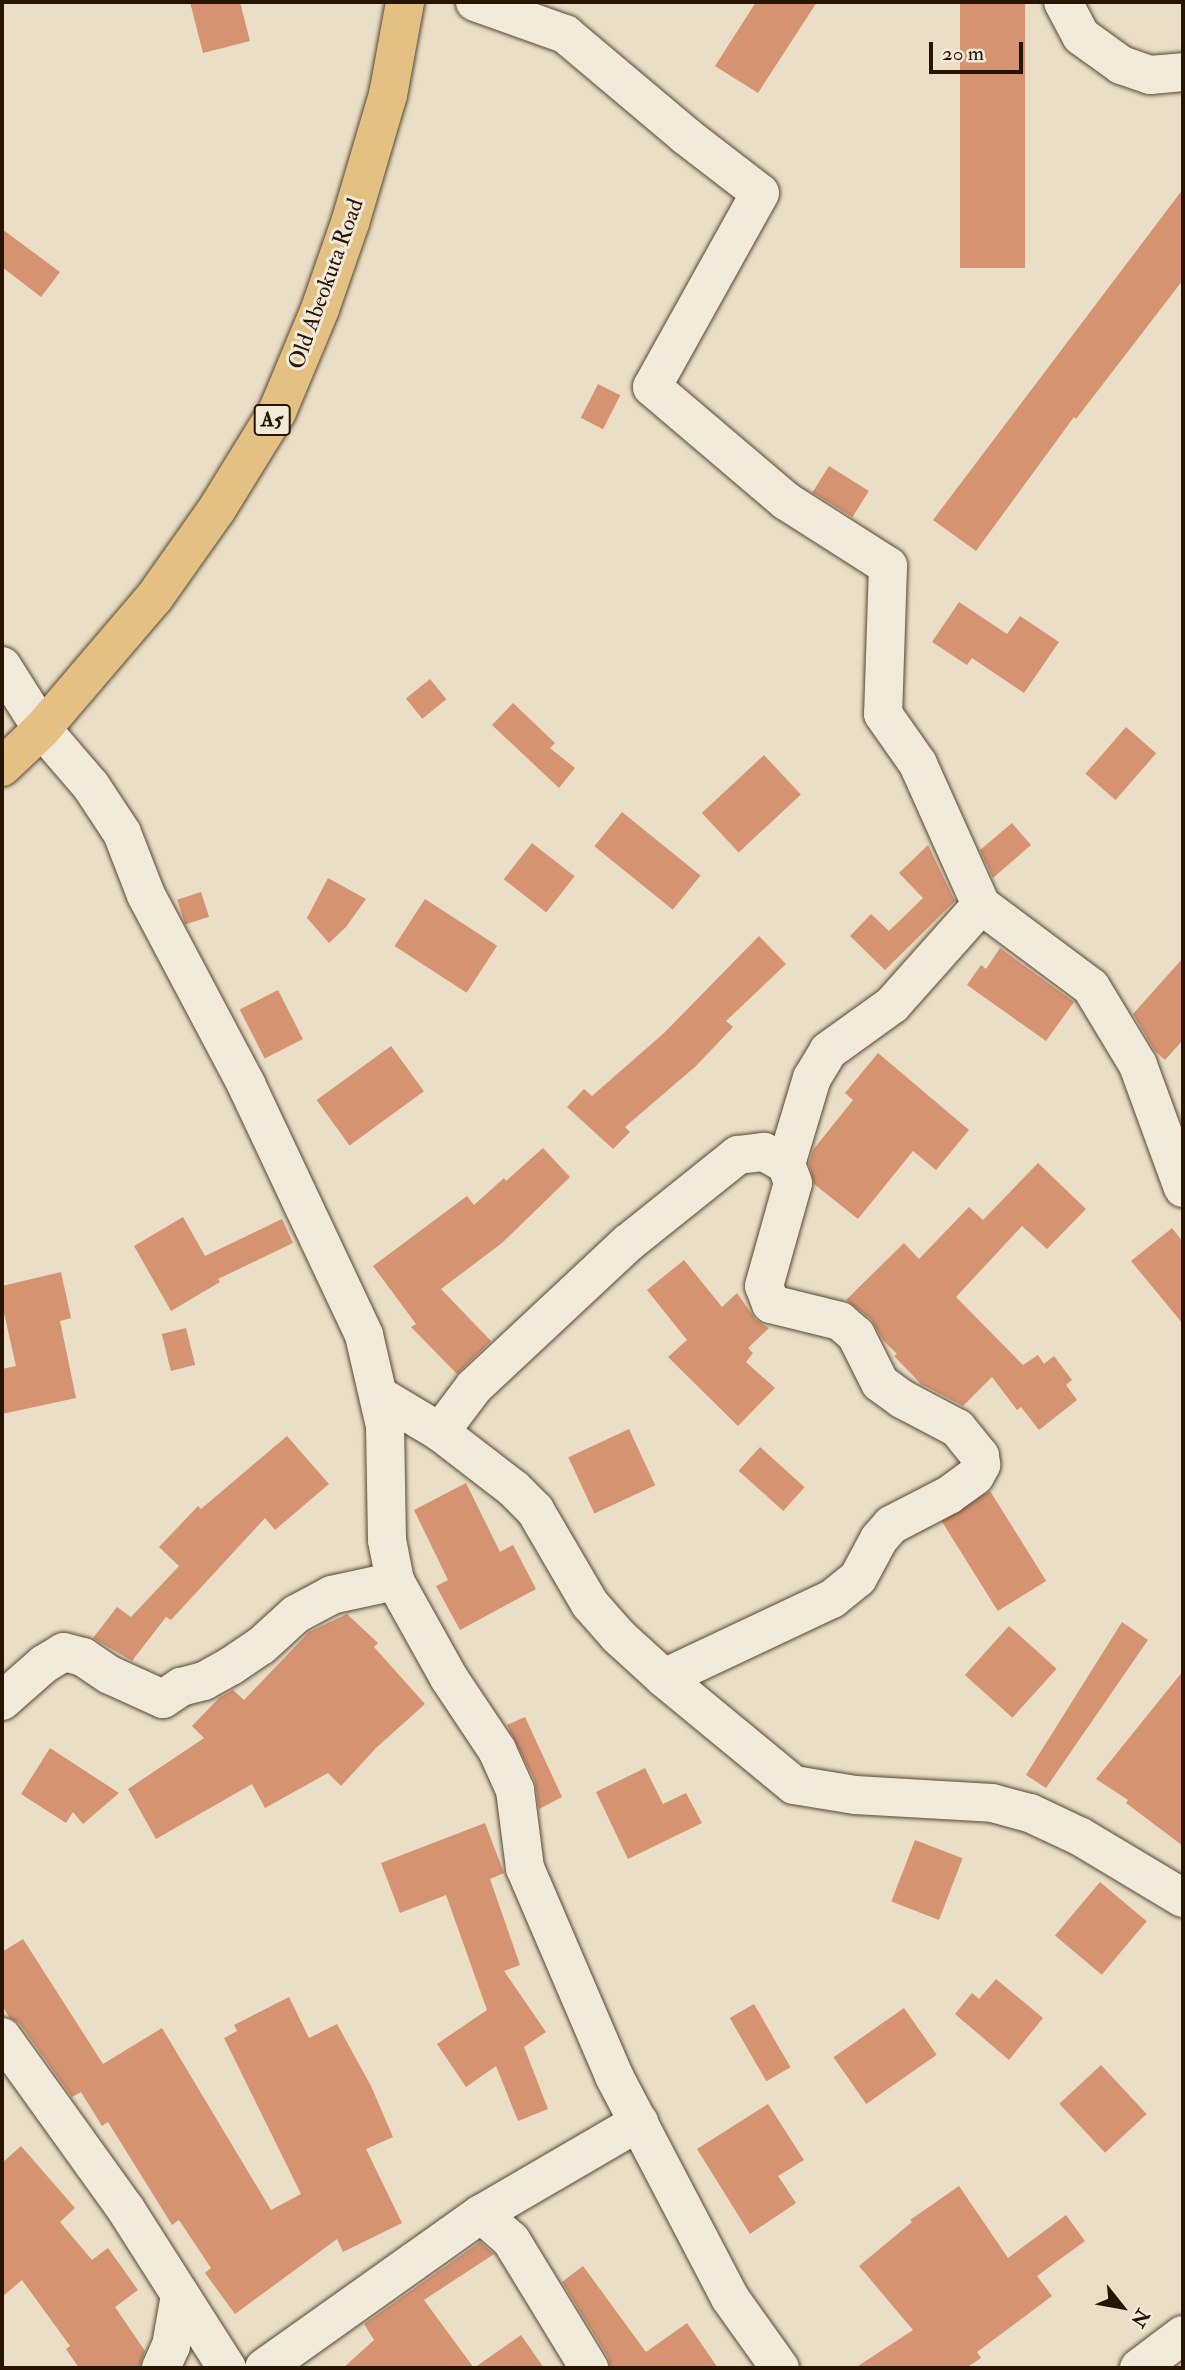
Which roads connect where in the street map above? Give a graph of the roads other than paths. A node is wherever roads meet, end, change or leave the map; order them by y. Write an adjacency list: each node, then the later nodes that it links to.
1 (405, 2): 6 (highway, Old Abeokuta Road / A5)
2 (475, 2): 8 (street)
3 (1063, 2): 4 (street)
4 (1183, 72)
5 (2, 666): 6 (street)
6 (43, 729): 7 (highway, Old Abeokuta Road / A5); 11 (street)
7 (2, 767)
8 (981, 905): 9 (street); 10 (street)
9 (786, 1164): 12 (street); 14 (street)
10 (1183, 1188)
11 (380, 1396): 12 (street); 13 (street)
12 (439, 1432): 14 (street)
13 (395, 1581): 15 (street); 18 (street)
14 (664, 1678): 16 (street)
15 (2, 1701)
16 (1183, 1898)
17 (2, 2037): 20 (street)
18 (639, 2122): 19 (street); 26 (street)
19 (481, 2214): 24 (street); 25 (street)
20 (180, 2295): 22 (street); 23 (street)
21 (1183, 2335): 27 (street)
22 (161, 2368)
23 (227, 2368)
24 (264, 2368)
25 (589, 2368)
26 (780, 2368)
27 (1139, 2368)

